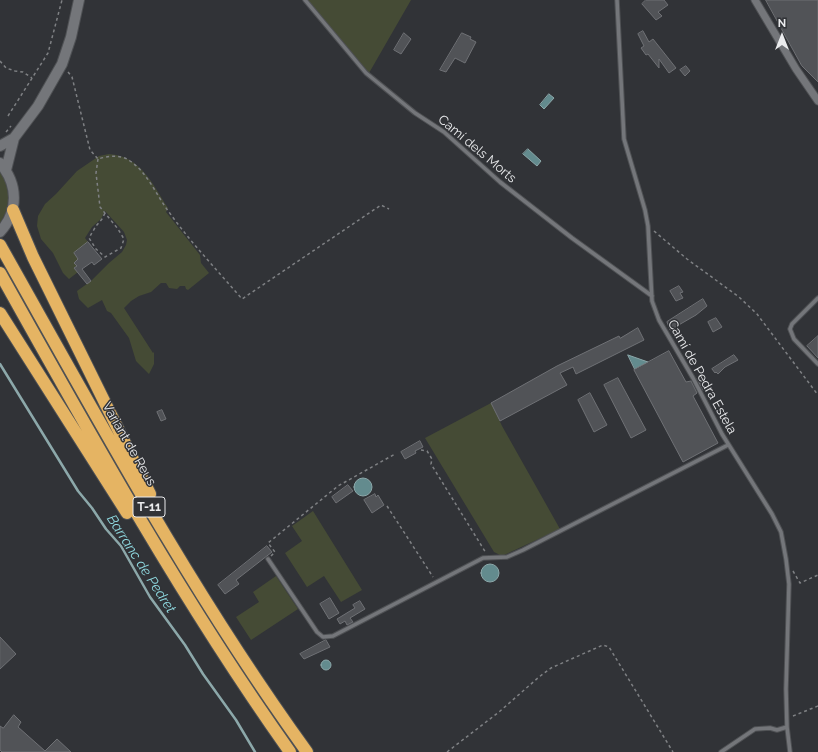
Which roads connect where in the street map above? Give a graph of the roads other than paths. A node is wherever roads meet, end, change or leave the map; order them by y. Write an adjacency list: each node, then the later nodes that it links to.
1 (79, 0): 6 (main road)
2 (305, 0): 13 (lane, Camí dels Morts)
3 (617, 0): 13 (lane, Camí de Pedra Estela)
4 (755, 0): 5 (street)
5 (818, 100)
6 (10, 135): 7 (main road); 8 (main road)
7 (0, 146)
8 (3, 167): 9 (main road)
9 (13, 210): 10 (main road); 19 (highway)
10 (0, 232)
11 (3, 250): 19 (highway, Variant de Reus / T-11)
12 (0, 273): 21 (highway, T-11)
13 (652, 296): 17 (lane, Camí de Pedra Estela)
14 (818, 298): 16 (lane)
15 (0, 313): 21 (highway)
16 (818, 364)
17 (728, 445): 18 (lane); 20 (lane, Camí de Pedra Estela)
18 (268, 559)
19 (241, 657): 23 (highway, Variant de Reus / T-11)
20 (787, 727): 24 (lane); 25 (lane, Camí de Pedra Estela)
21 (282, 740): 22 (highway, T-11)
22 (290, 752)
23 (307, 752)
24 (721, 752)
25 (790, 752)

